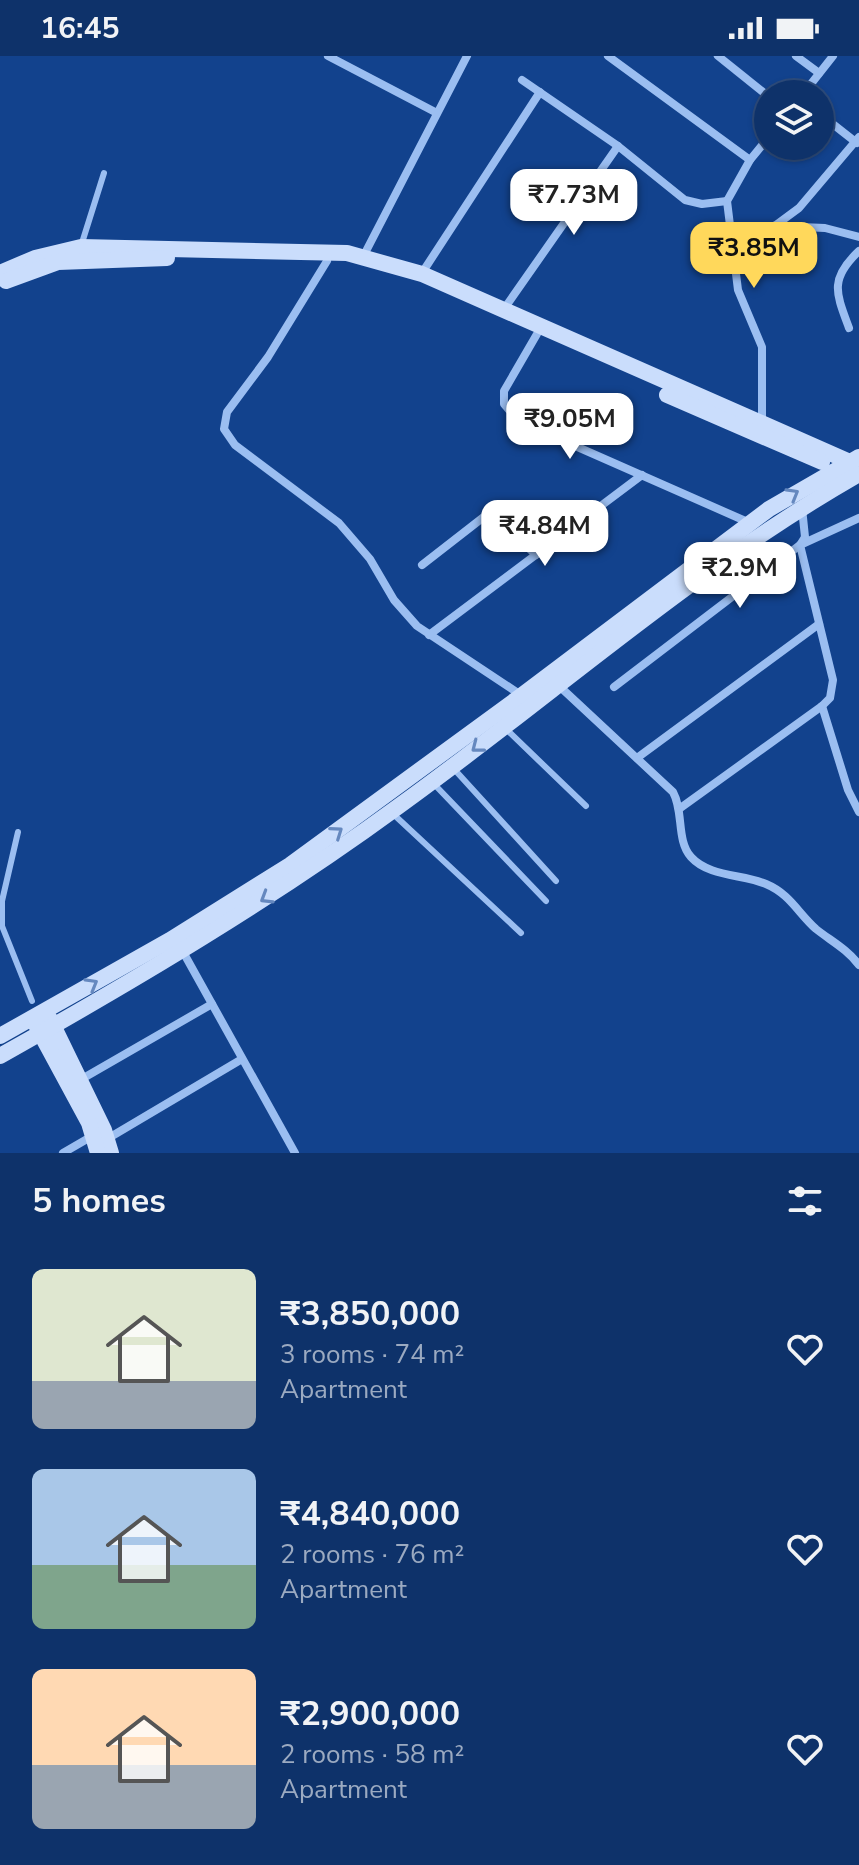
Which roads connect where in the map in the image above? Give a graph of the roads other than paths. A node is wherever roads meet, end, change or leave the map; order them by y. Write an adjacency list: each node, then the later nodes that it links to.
1 (328, 56): 12 (street)
2 (467, 56): 12 (street)
3 (608, 56): 17 (street)
4 (718, 56): 10 (street)
5 (796, 56): 7 (street)
6 (833, 56): 7 (street)
7 (819, 73): 9 (street)
8 (522, 80): 11 (street)
9 (814, 80)
10 (754, 85)
11 (540, 92): 15 (street); 28 (street)
12 (437, 113): 25 (street)
13 (834, 124): 14 (street)
14 (858, 141): 20 (street)
15 (618, 146): 19 (street); 30 (street)
16 (754, 155): 17 (street)
17 (750, 160): 19 (street)
18 (104, 173): 24 (lane)
19 (727, 201): 22 (street)
20 (776, 225): 21 (street); 22 (street)
21 (859, 237)
22 (732, 243): 33 (street)
23 (859, 251): 31 (street)
24 (79, 254): 25 (street); 26 (street); 27 (street); 29 (street)
25 (364, 255): 28 (street)
26 (327, 261): 32 (street); 43 (street)
27 (0, 273)
28 (422, 274): 30 (street)
29 (0, 284)
30 (503, 310): 33 (street)
31 (849, 328)
32 (537, 334): 33 (street); 35 (street)
33 (761, 430): 34 (street)
34 (852, 471): 36 (street); 38 (street, one-way to 34)
35 (642, 475): 38 (street); 40 (street)
36 (802, 507): 39 (street); 44 (street)
37 (859, 518): 39 (street)
38 (750, 523): 44 (street)
39 (800, 545): 42 (street); 45 (street)
40 (536, 555): 41 (street); 43 (street)
41 (422, 565)
42 (819, 624): 47 (street); 49 (street)
43 (429, 635): 46 (street)
44 (553, 680): 46 (street); 48 (street); 49 (street)
45 (614, 687)
46 (521, 696): 63 (street, one-way to 46)
47 (822, 706): 53 (street); 55 (street)
48 (503, 727): 50 (street, one-way to 50); 52 (lane)
49 (637, 758): 53 (street)
50 (451, 767): 51 (street); 57 (lane)
51 (431, 782): 54 (street); 58 (lane)
52 (586, 806)
53 (679, 809): 61 (street)
54 (391, 812): 59 (lane); 60 (street, one-way to 60)
55 (859, 812)
56 (18, 832): 63 (lane)
57 (556, 881)
58 (546, 901)
59 (521, 933)
60 (182, 950): 62 (street); 63 (street)
61 (859, 965)
62 (212, 1004): 66 (street); 67 (street)
63 (41, 1018): 64 (street); 65 (street); 67 (street); 68 (street)
64 (0, 1036)
65 (0, 1056)
66 (242, 1059): 68 (street); 70 (street)
67 (80, 1080): 68 (street)
68 (102, 1142): 69 (street)
69 (63, 1153)
70 (295, 1153)

